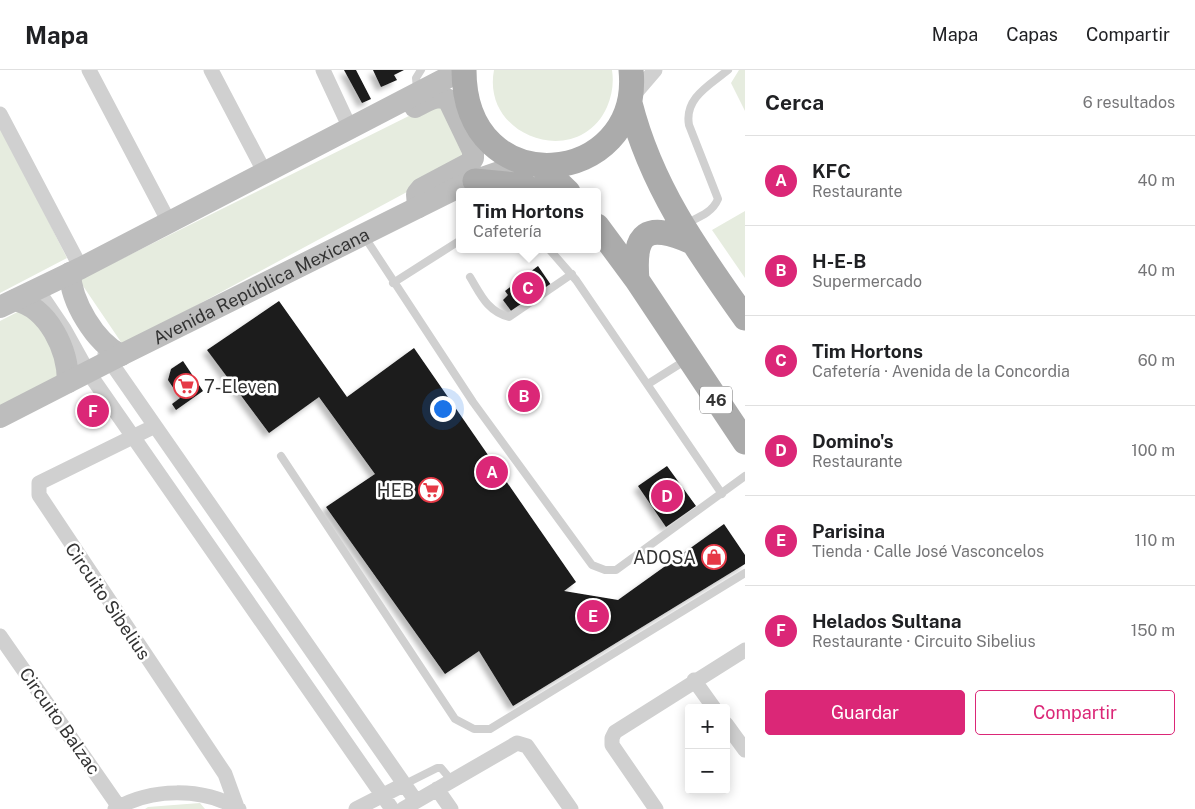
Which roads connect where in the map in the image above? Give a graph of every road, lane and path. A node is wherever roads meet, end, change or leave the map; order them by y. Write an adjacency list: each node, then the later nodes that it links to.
1 (89, 70): 22 (street)
2 (211, 70): 15 (street)
3 (323, 70): 13 (street)
4 (421, 70): 9 (lane)
5 (463, 70): 9 (main road); 14 (main road)
6 (631, 70): 10 (main road)
7 (654, 70): 10 (street)
8 (728, 70): 25 (lane)
9 (417, 92): 12 (main road)
10 (630, 100): 14 (main road); 25 (main road)
11 (0, 114): 28 (street)
12 (370, 117): 13 (main road); 21 (main road)
13 (350, 128): 15 (main road)
14 (533, 164): 16 (main road, Avenida República Mexicana); 19 (main road)
15 (264, 173): 22 (main road)
16 (475, 181): 17 (main road, Avenida República Mexicana); 18 (main road)
17 (460, 188)
18 (528, 188)
19 (563, 188)
20 (456, 190): 21 (main road, Avenida República Mexicana)
21 (418, 208): 24 (main road, Avenida República Mexicana)
22 (169, 222): 28 (main road)
23 (601, 231): 31 (main road, 46)
24 (363, 234): 32 (lane); 36 (main road, Avenida República Mexicana)
25 (686, 234): 31 (main road); 35 (main road)
26 (456, 242): 32 (lane)
27 (553, 253): 29 (lane)
28 (70, 273): 33 (main road); 36 (main road)
29 (572, 274): 30 (lane); 40 (lane)
30 (470, 277)
31 (637, 280): 37 (main road, 46)
32 (393, 283): 47 (lane)
33 (37, 289): 34 (main road); 38 (street)
34 (7, 304): 39 (main road)
35 (745, 318)
36 (116, 358): 38 (main road, Avenida República Mexicana); 42 (street)
37 (688, 359): 40 (lane); 44 (main road, 46)
38 (88, 372): 39 (main road, Avenida República Mexicana); 43 (street)
39 (68, 382): 41 (main road, Avenida República Mexicana)
40 (648, 384): 47 (lane)
41 (0, 417)
42 (155, 426): 43 (street, Circuito Sibelius); 56 (street)
43 (134, 437): 58 (street); 61 (street, Circuito Sibelius)
44 (745, 442)
45 (281, 456): 48 (lane)
46 (745, 476): 47 (lane)
47 (722, 494)
48 (745, 573)
49 (0, 636): 60 (street, Circuito Balzac)
50 (745, 650): 51 (street)
51 (694, 680): 52 (street); 67 (street)
52 (711, 704)
53 (730, 729): 54 (street)
54 (745, 750)
55 (452, 780): 56 (lane); 57 (street); 66 (street)
56 (405, 784): 58 (street); 59 (street)
57 (437, 789): 59 (street); 65 (street)
58 (383, 796): 62 (street); 63 (street)
59 (416, 801): 64 (street)
60 (117, 808): 61 (street)
61 (238, 808)
62 (356, 809)
63 (392, 809)
64 (403, 809)
65 (451, 809)
66 (571, 809)
67 (656, 809)

